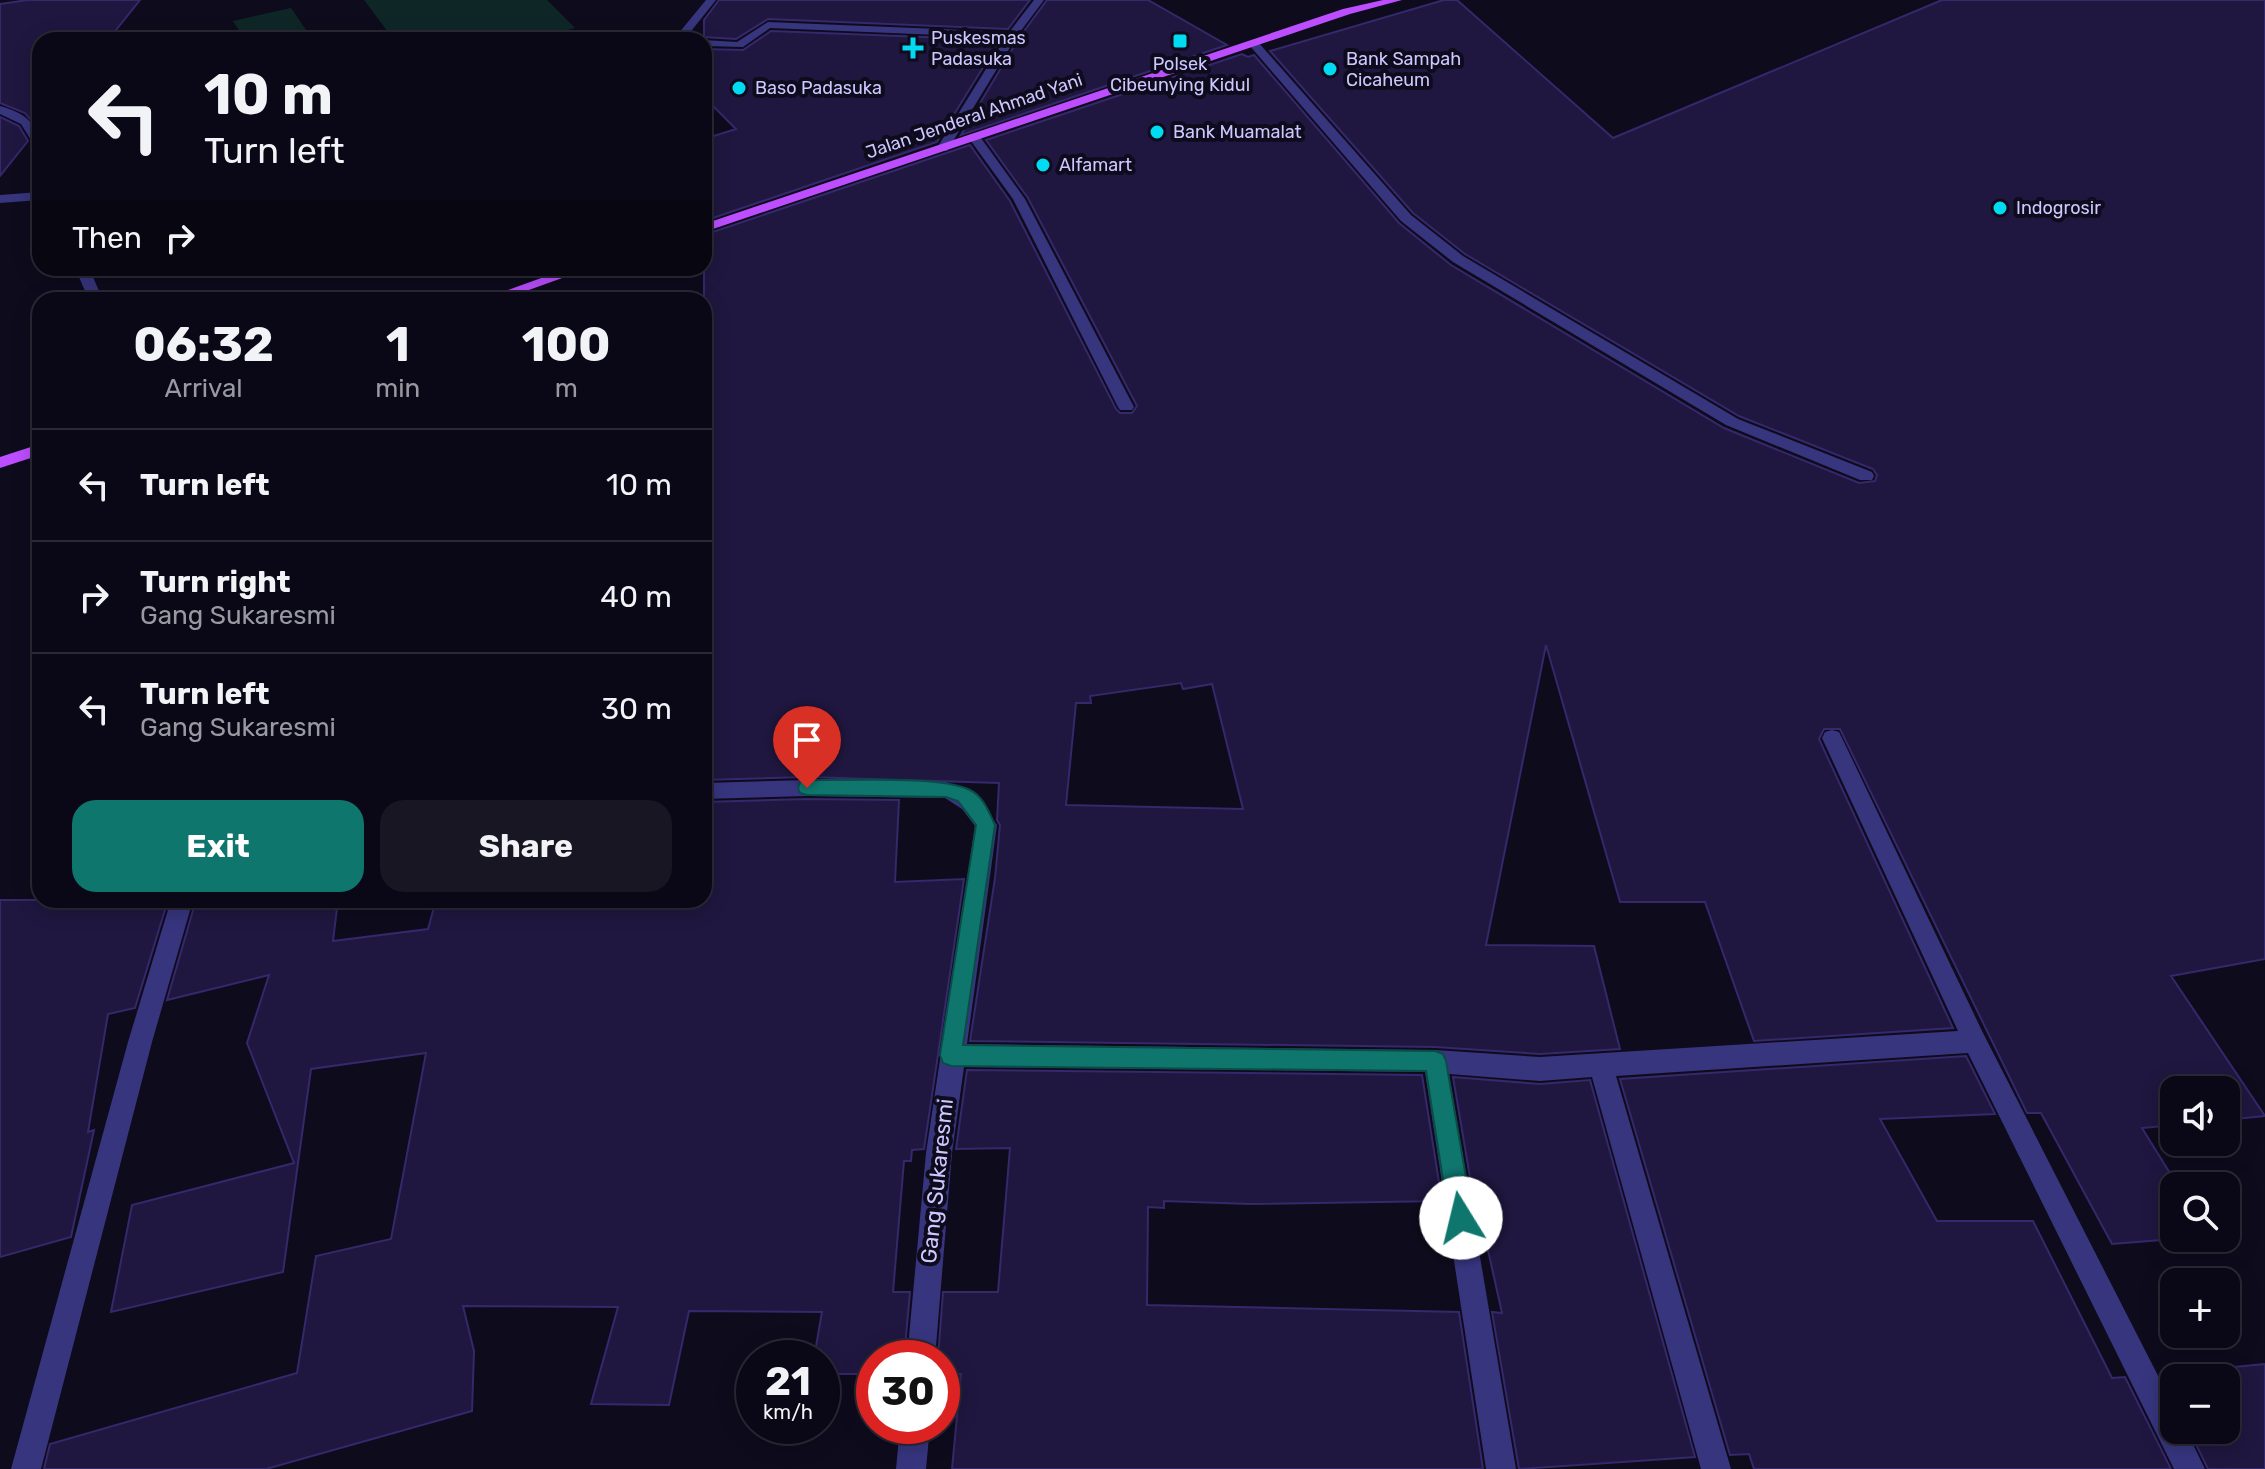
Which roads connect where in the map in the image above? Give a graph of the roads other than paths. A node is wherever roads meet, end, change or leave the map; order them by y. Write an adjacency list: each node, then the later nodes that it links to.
1 (711, 0): 6 (street)
2 (1039, 0): 7 (street)
3 (1361, 0): 5 (main road, Jalan Jenderal Ahmad Yani)
4 (1397, 0): 5 (main road, Jalan Jenderal Ahmad Yani)
5 (1347, 11): 9 (main road, Jalan Jenderal Ahmad Yani)
6 (685, 32)
7 (1012, 35): 8 (street); 13 (street)
8 (712, 43)
9 (1254, 44): 12 (main road, Jalan Jenderal Ahmad Yani); 22 (street)
10 (0, 110): 11 (street)
11 (32, 129)
12 (974, 137): 13 (main road, Jalan Jenderal Ahmad Yani); 19 (street)
13 (943, 148): 16 (main road, Jalan Jenderal Ahmad Yani)
14 (32, 197): 15 (street)
15 (0, 199)
16 (712, 225)
17 (559, 276): 18 (main road)
18 (511, 292)
19 (1126, 407)
20 (32, 452): 21 (main road)
21 (0, 463)
22 (1866, 476)
23 (1832, 738): 26 (street)
24 (712, 791): 27 (street, Gang Sukaresmi)
25 (180, 908): 32 (street)
26 (1975, 1041): 29 (street); 36 (street)
27 (951, 1055): 28 (street); 30 (street, Gang Sukaresmi)
28 (1435, 1061): 29 (street); 34 (street)
29 (1601, 1066): 35 (street)
30 (923, 1340)
31 (913, 1444): 33 (street)
32 (26, 1469)
33 (911, 1469)
34 (1501, 1469)
35 (1716, 1469)
36 (2190, 1469)

